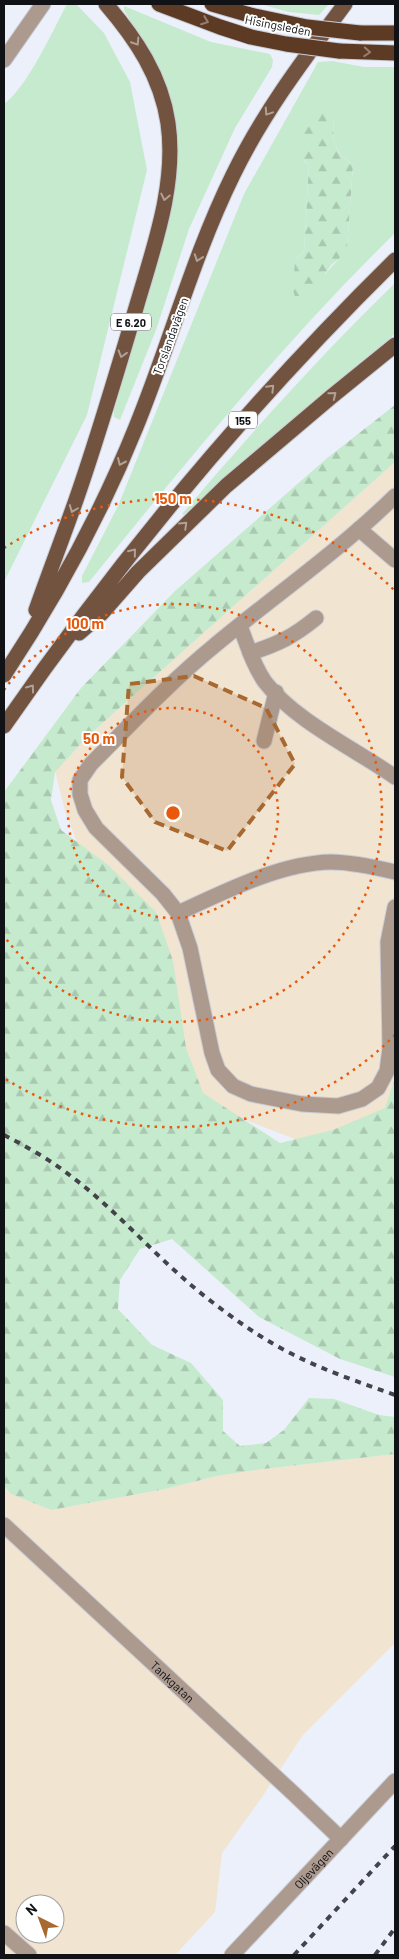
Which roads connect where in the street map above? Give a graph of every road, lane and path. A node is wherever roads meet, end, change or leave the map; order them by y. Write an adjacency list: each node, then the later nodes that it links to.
1 (44, 4): 8 (street)
2 (106, 4): 16 (main road, E 6.20, one-way to 16)
3 (159, 4): 7 (highway, Hisingsleden, one-way to 7, bridge)
4 (212, 4): 6 (highway, Hisingsleden, bridge)
5 (345, 4): 16 (main road, Torslandavägen, one-way to 16)
6 (395, 33)
7 (395, 53)
8 (4, 60)
9 (395, 260): 17 (main road, 155, one-way to 9)
10 (395, 345): 17 (main road, 155, one-way to 10)
11 (395, 496): 12 (street)
12 (359, 529): 13 (street); 15 (street)
13 (395, 560)
14 (316, 618): 18 (street)
15 (240, 626): 18 (street); 26 (street)
16 (24, 645): 19 (main road, Torslandavägen)
17 (58, 651): 21 (main road, 155, one-way to 17)
18 (250, 653): 20 (street)
19 (4, 675)
20 (276, 692): 22 (street); 23 (street)
21 (4, 726)
22 (264, 741)
23 (395, 777)
24 (395, 872): 26 (street)
25 (395, 907): 26 (street)
26 (178, 913)
27 (4, 1525): 29 (street, Tankgatan)
28 (395, 1781): 29 (street, Oljevägen)
29 (340, 1839): 32 (street, Oljevägen)
30 (4, 1932): 31 (street)
31 (29, 1955)
32 (232, 1955)

